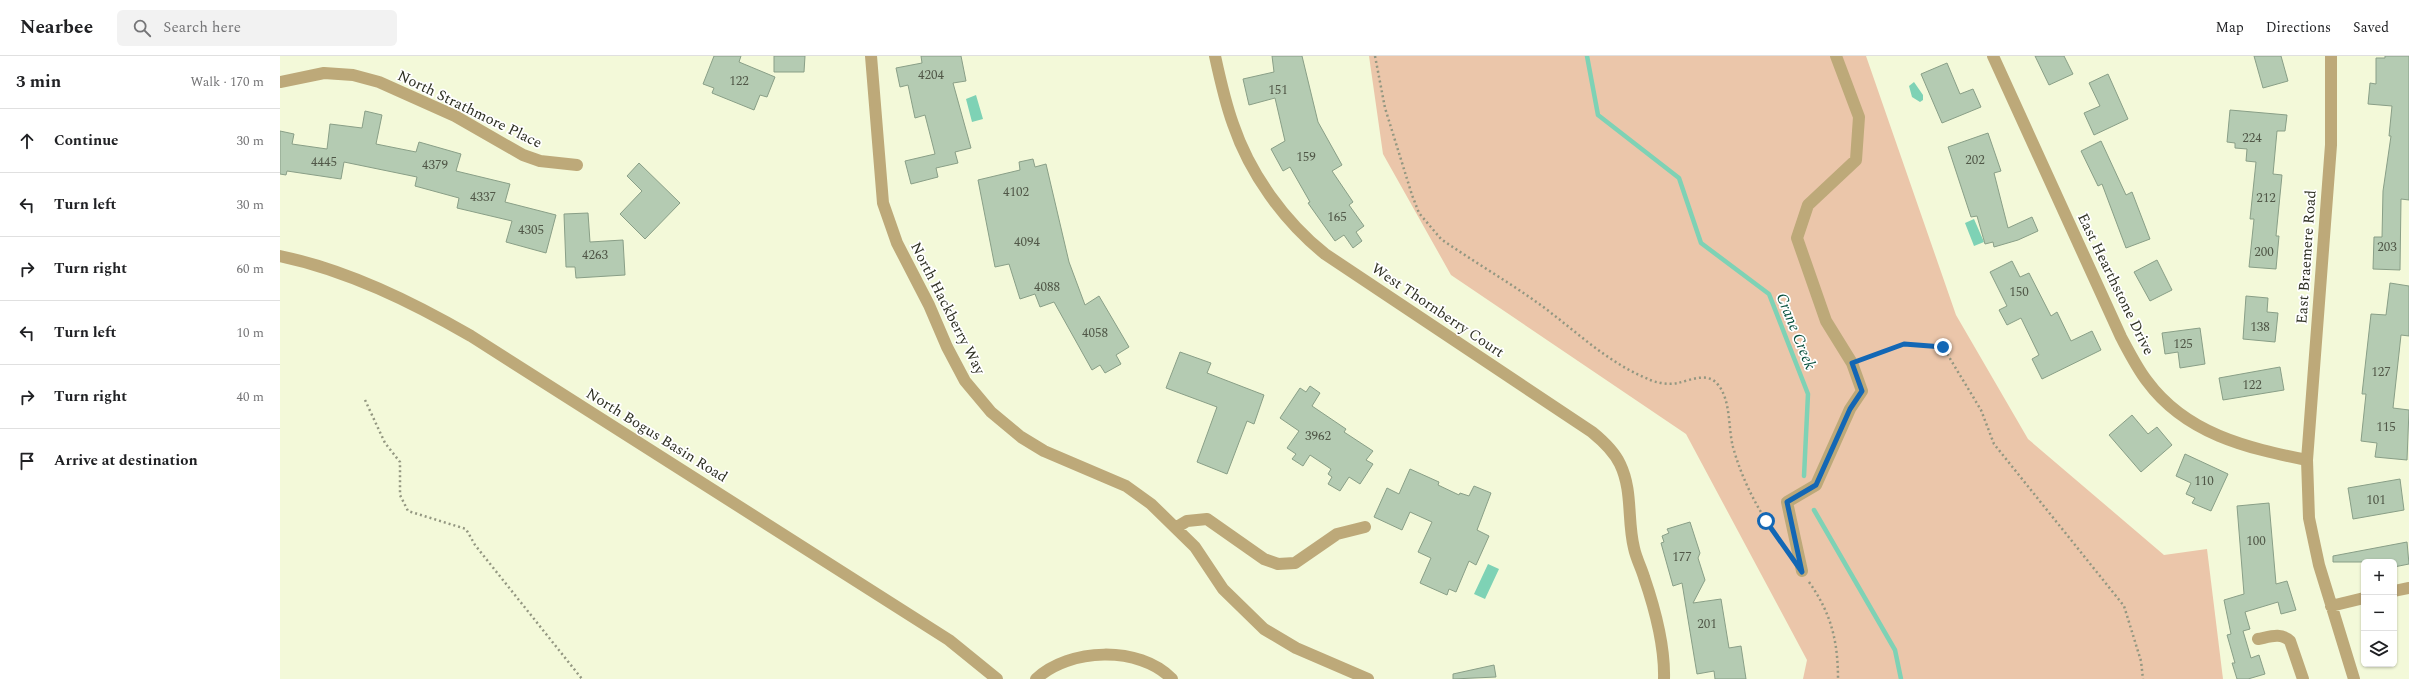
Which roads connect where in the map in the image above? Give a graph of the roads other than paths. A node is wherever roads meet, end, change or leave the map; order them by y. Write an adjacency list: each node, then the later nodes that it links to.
1 (871, 56): 10 (street, North Hackberry Way)
2 (1215, 56): 22 (street, West Thornberry Court)
3 (1836, 56): 12 (street)
4 (1993, 56): 9 (street, East Hearthstone Drive)
5 (2331, 56): 9 (street, East Braemere Road)
6 (280, 82): 7 (street, North Strathmore Place)
7 (577, 166)
8 (280, 256): 18 (street, North Bogus Basin Road)
9 (2307, 460): 16 (street, East Braemere Road)
10 (1177, 528): 11 (street); 21 (street, North Hackberry Way)
11 (1365, 528)
12 (1802, 572)
13 (2408, 588): 14 (street)
14 (2397, 590)
15 (2361, 599): 16 (street)
16 (2331, 606): 24 (street, East Braemere Road)
17 (2258, 639): 23 (street)
18 (997, 679)
19 (1036, 679): 20 (street)
20 (1172, 679)
21 (1368, 679)
22 (1664, 679)
23 (2303, 679)
24 (2354, 679)

